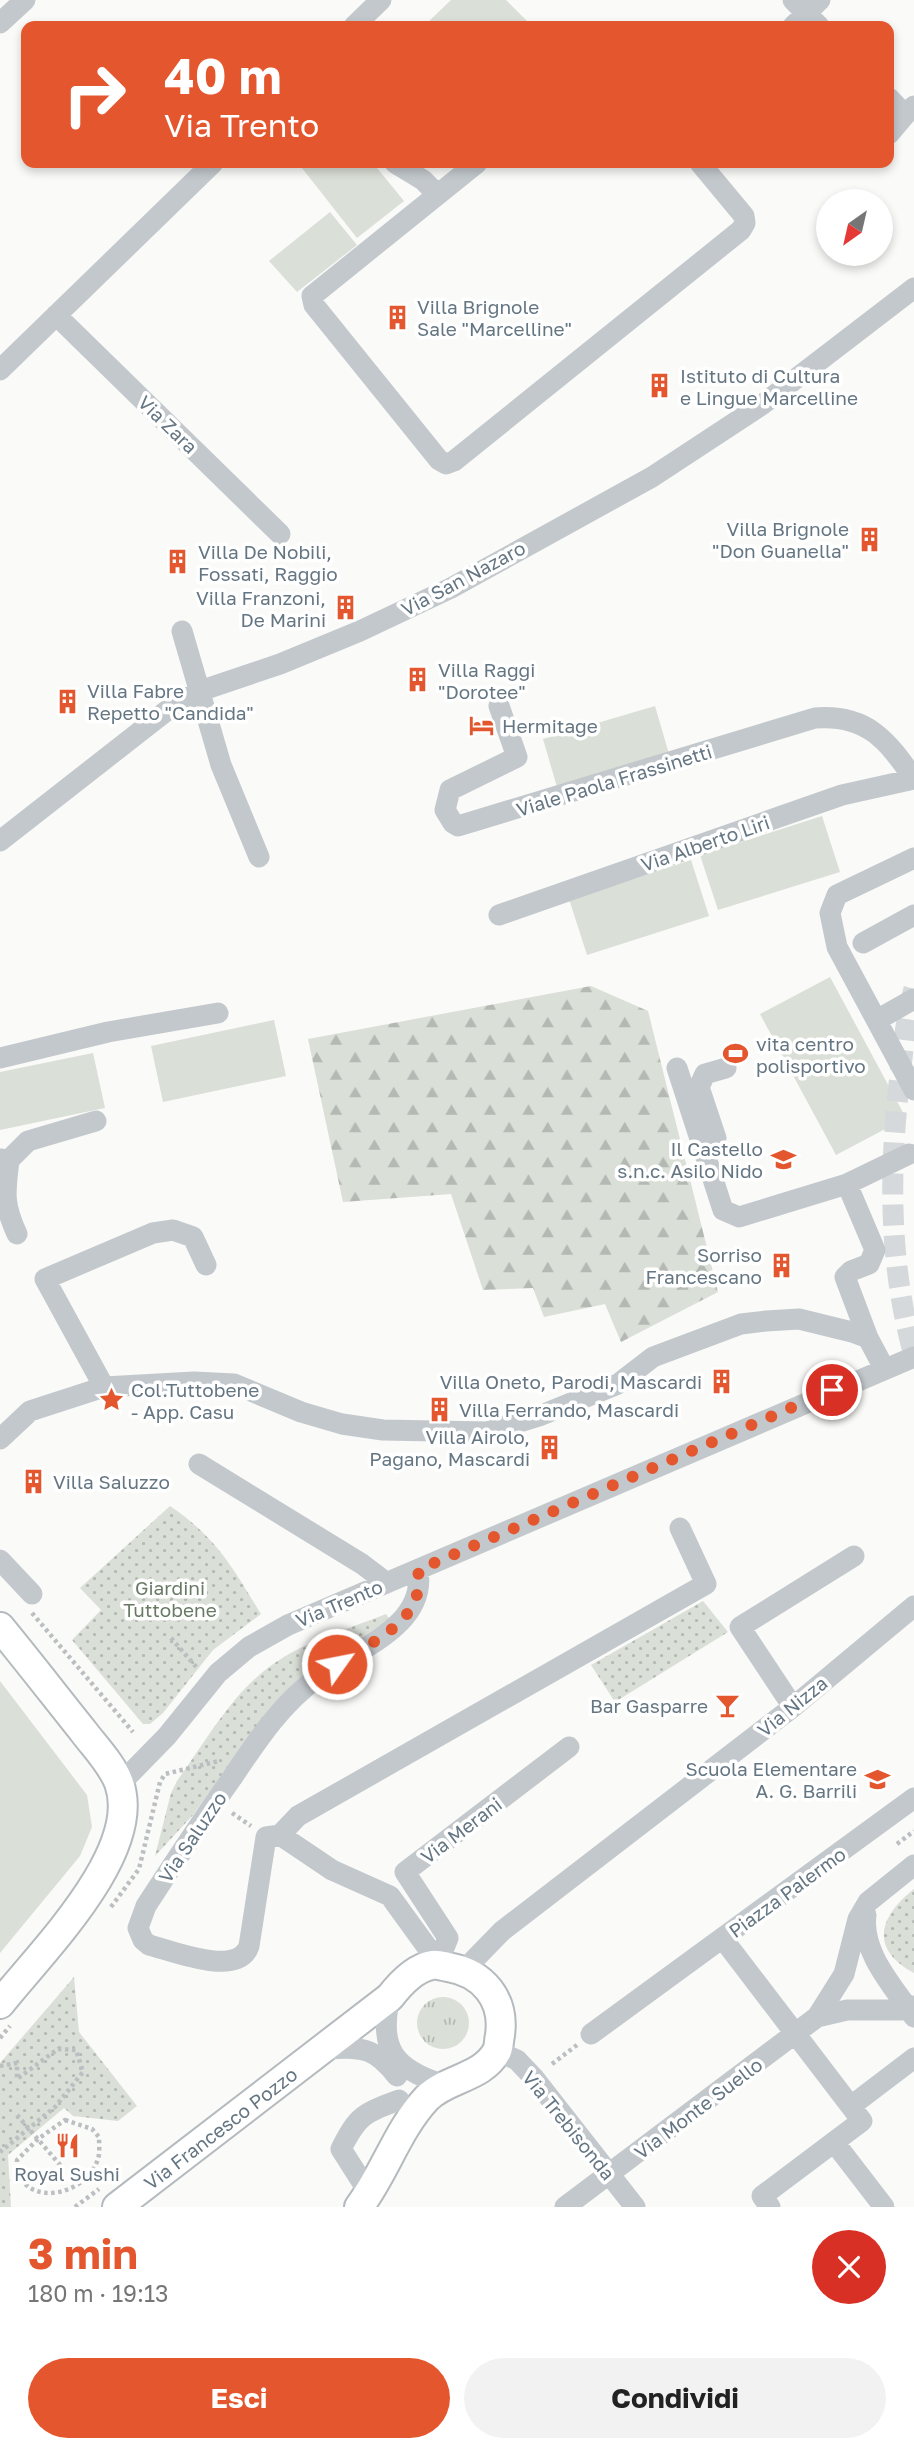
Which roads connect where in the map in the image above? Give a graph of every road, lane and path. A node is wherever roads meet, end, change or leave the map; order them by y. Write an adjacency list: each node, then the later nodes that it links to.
1 (25, 0): 4 (street)
2 (381, 0): 3 (street)
3 (359, 21)
4 (0, 23)
5 (894, 101): 6 (street)
6 (910, 110): 7 (street)
7 (894, 128)
8 (208, 168): 14 (street)
9 (403, 168): 12 (street)
10 (470, 168): 12 (street)
11 (704, 168): 12 (street)
12 (437, 194)
13 (914, 288): 18 (street, Via San Nazaro)
14 (56, 315): 15 (street); 16 (street, Via Zara)
15 (0, 370)
16 (280, 534)
17 (181, 631): 18 (street)
18 (200, 691): 21 (street, Via San Nazaro); 22 (street)
19 (499, 706): 20 (street, Viale Paola Frassinetti)
20 (914, 779): 24 (street, Via Alberto Liri)
21 (4, 831)
22 (258, 857)
23 (914, 858): 29 (street)
24 (499, 915)
25 (914, 915): 26 (street)
26 (863, 943)
27 (914, 999): 29 (street)
28 (218, 1013): 30 (street)
29 (877, 1020): 33 (street)
30 (0, 1058)
31 (677, 1068): 35 (street)
32 (726, 1068): 35 (street)
33 (912, 1080)
34 (96, 1121): 37 (street)
35 (716, 1138): 38 (street)
36 (909, 1154): 38 (street)
37 (4, 1160): 39 (street)
38 (846, 1184): 41 (street)
39 (17, 1234)
40 (206, 1265): 44 (street)
41 (868, 1338): 43 (street); 44 (street)
42 (914, 1357): 43 (street, Via Trento)
43 (884, 1368): 50 (street, Via Trento)
44 (104, 1387): 45 (street)
45 (0, 1439)
46 (199, 1464): 51 (street)
47 (680, 1528): 66 (street)
48 (854, 1556): 57 (street)
49 (0, 1559): 52 (street)
50 (418, 1570): 51 (street, Via Trento); 66 (street, Via Saluzzo)
51 (387, 1583): 62 (street, Via Trento)
52 (29, 1600): 58 (path)
53 (914, 1606): 57 (street, Via Nizza)
54 (0, 1627): 62 (main road)
55 (171, 1638): 56 (path)
56 (200, 1671)
57 (793, 1707): 71 (street, Via Nizza)
58 (134, 1732)
59 (569, 1747): 71 (street, Via Merani)
60 (225, 1759): 61 (path)
61 (165, 1774)
62 (120, 1784): 73 (main road)
63 (914, 1798): 70 (street, Piazza Palermo)
64 (226, 1808): 66 (path)
65 (914, 1831): 67 (path)
66 (273, 1836): 71 (street)
67 (897, 1844)
68 (914, 1865): 69 (street)
69 (868, 1902): 74 (street); 75 (street)
70 (723, 1939): 76 (street); 77 (street, Piazza Palermo)
71 (444, 1966): 72 (main road); 80 (main road)
72 (390, 1997): 78 (street); 79 (main road, Via Francesco Pozzo)
73 (0, 2004)
74 (912, 2011): 75 (street)
75 (817, 2017): 77 (street)
76 (591, 2034): 82 (path)
77 (796, 2034): 86 (street, Piazza Palermo); 94 (street, Via Monte Suello)
78 (386, 2038): 79 (street); 84 (street)
79 (330, 2042): 84 (street); 98 (main road, Via Francesco Pozzo)
80 (497, 2051): 85 (main road); 94 (street, Via Trebisonda)
81 (914, 2058): 86 (street)
82 (552, 2064)
83 (0, 2066): 88 (path)
84 (400, 2082): 85 (street); 91 (street); 97 (street)
85 (442, 2084): 91 (main road)
86 (851, 2106): 90 (street)
87 (17, 2115): 88 (path)
88 (31, 2129): 89 (path); 92 (path)
89 (38, 2139): 93 (path); 95 (path); 95 (path)
90 (834, 2142): 101 (street); 102 (street)
91 (391, 2149): 97 (main road)
92 (0, 2152)
93 (61, 2166)
94 (610, 2175): 99 (street, Via Monte Suello); 100 (street, Via Trebisonda)
95 (79, 2187): 96 (path)
96 (87, 2198)
97 (364, 2200)
98 (117, 2207)
99 (565, 2207)
100 (635, 2207)
101 (770, 2207)
102 (884, 2207)

